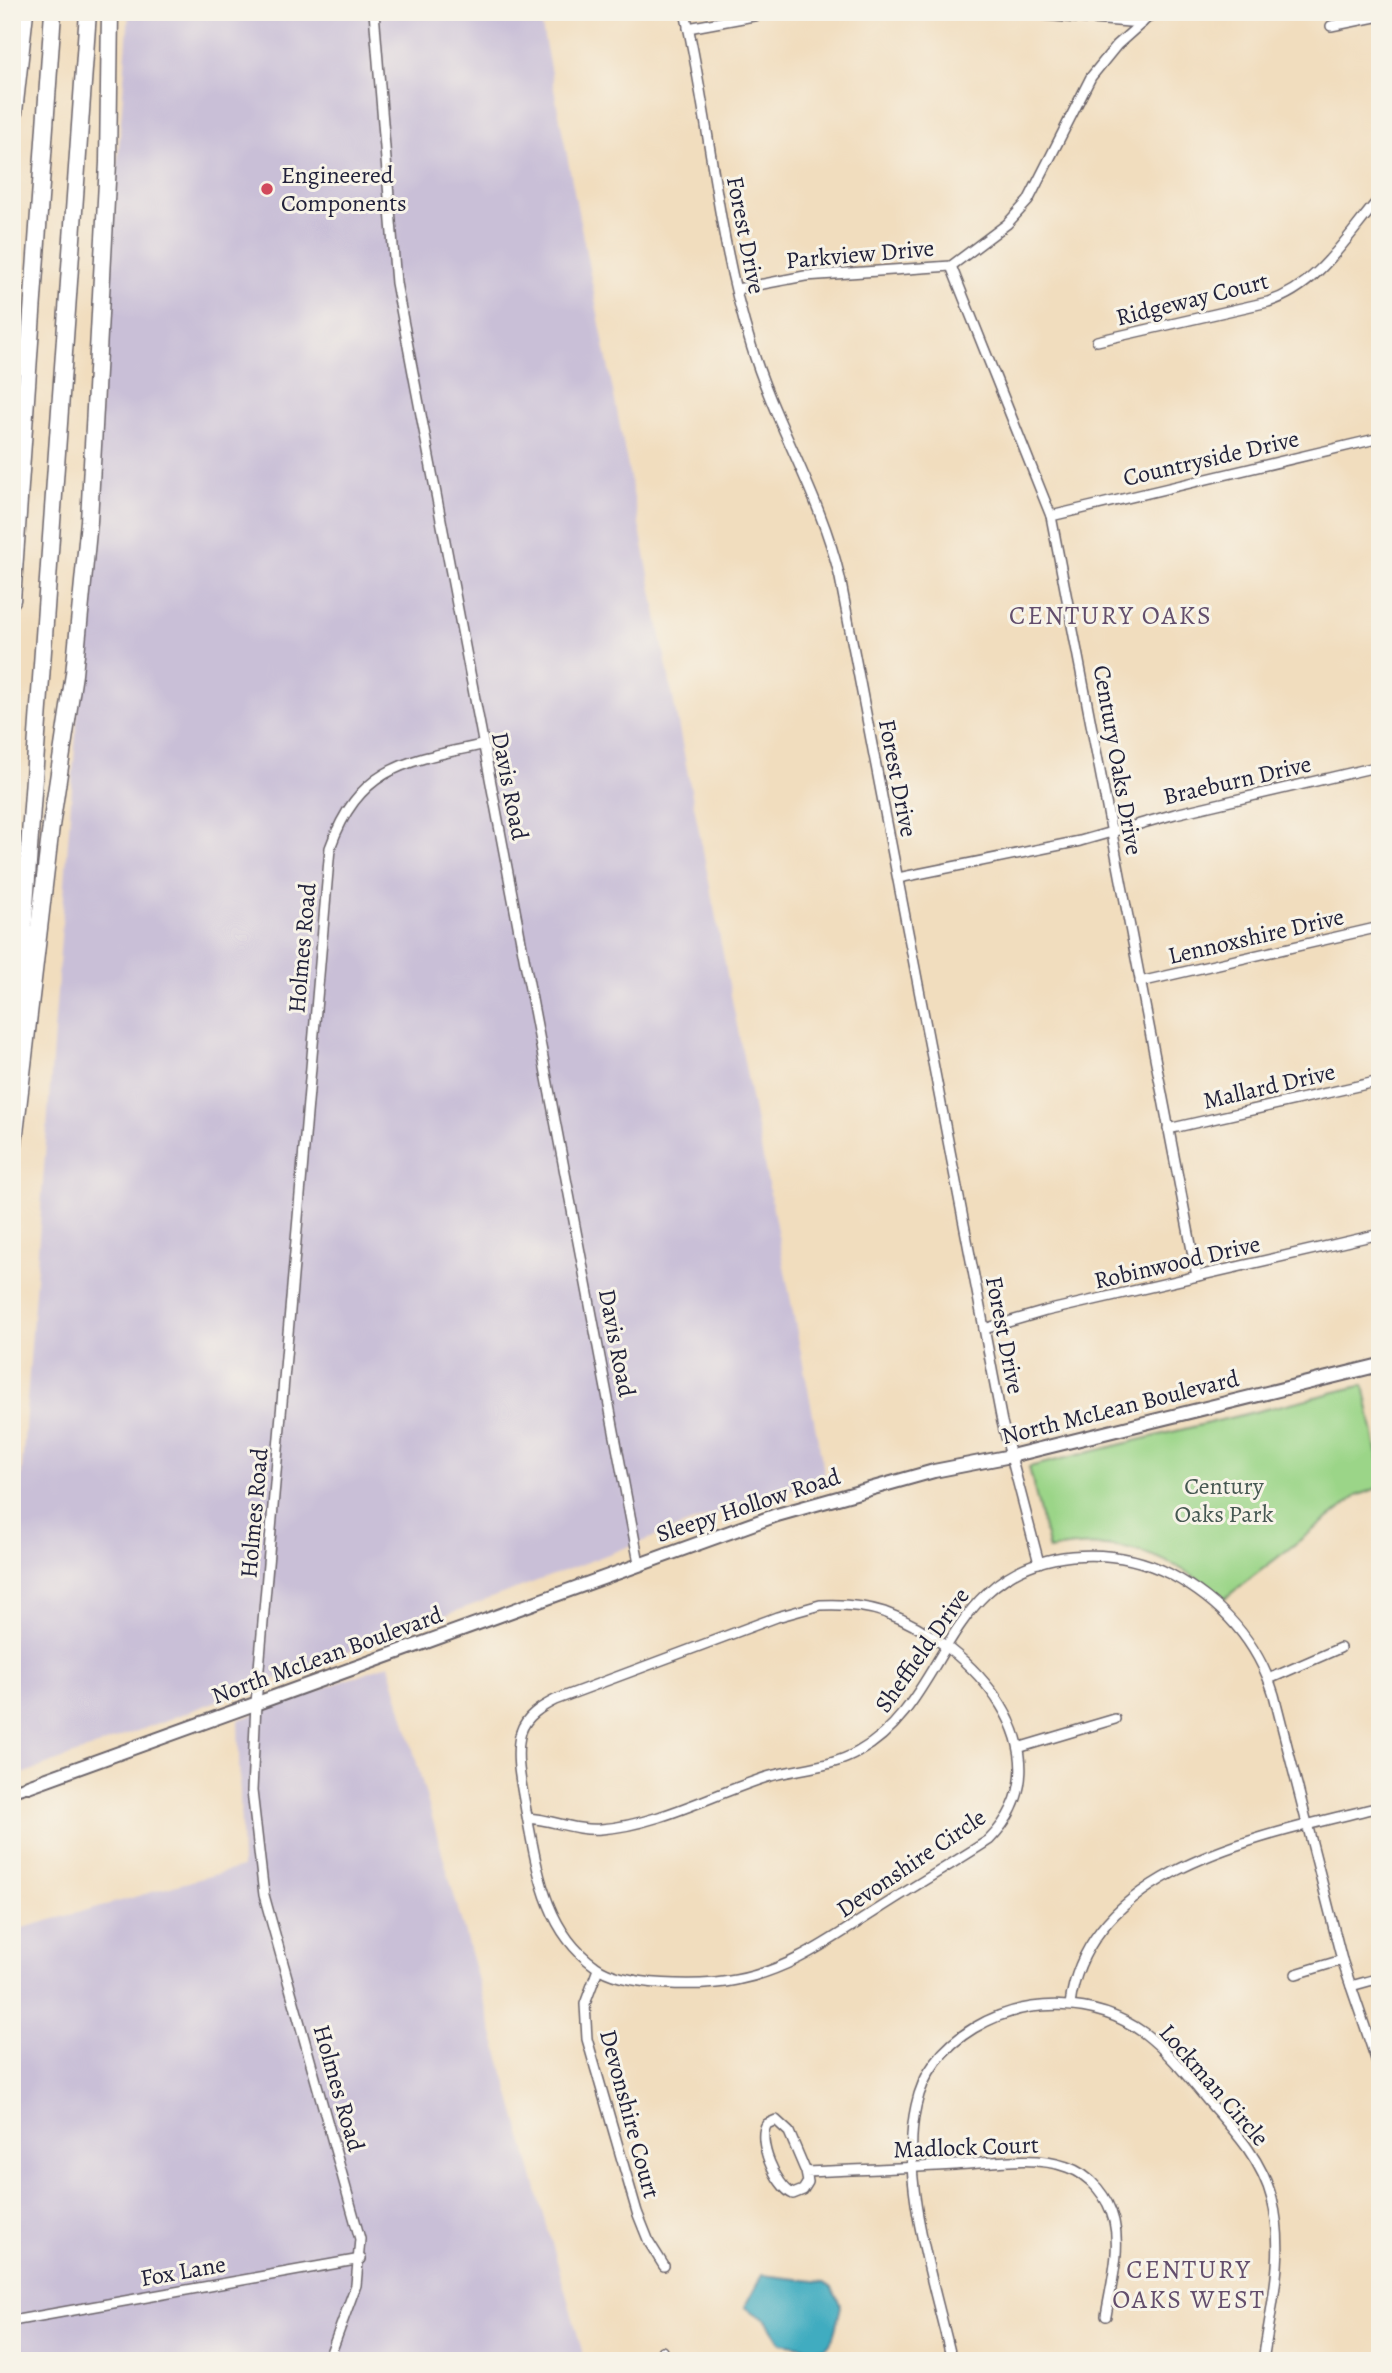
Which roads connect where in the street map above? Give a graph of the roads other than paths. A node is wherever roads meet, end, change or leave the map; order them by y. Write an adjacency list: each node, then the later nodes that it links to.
1 (25, 12): 14 (highway)
2 (54, 12): 21 (highway)
3 (88, 12): 29 (highway)
4 (110, 12): 31 (highway)
5 (374, 12): 22 (street, Davis Road)
6 (685, 12): 13 (street, Forest Drive)
7 (775, 12): 13 (street)
8 (1006, 12): 11 (street)
9 (1154, 12): 11 (street, Parkview Drive)
10 (1380, 16): 12 (street)
11 (1142, 23): 16 (street, Parkview Drive)
12 (1331, 26)
13 (688, 28): 17 (street, Forest Drive)
14 (12, 130)
15 (1380, 198): 18 (street, Ridgeway Court)
16 (951, 266): 17 (street, Parkview Drive); 20 (street, Century Oaks Drive)
17 (737, 289): 25 (street, Forest Drive)
18 (1097, 341)
19 (1380, 438): 20 (street, Countryside Drive)
20 (1051, 516): 24 (street, Century Oaks Drive)
21 (12, 600)
22 (482, 745): 38 (street, Davis Road); 43 (street, Holmes Road)
23 (1380, 766): 24 (street, Braeburn Drive)
24 (1110, 832): 25 (street, Braeburn Drive); 27 (street, Century Oaks Drive)
25 (898, 878): 34 (street, Forest Drive)
26 (1380, 927): 27 (street, Lennoxshire Drive)
27 (1140, 982): 30 (street, Century Oaks Drive)
28 (1380, 1081): 30 (street, Mallard Drive)
29 (12, 1086)
30 (1168, 1129): 33 (street, Century Oaks Drive)
31 (12, 1159)
32 (1380, 1234): 33 (street, Robinwood Drive)
33 (1197, 1276): 34 (street, Robinwood Drive)
34 (984, 1329): 36 (street, Forest Drive)
35 (1380, 1365): 36 (main road, North McLean Boulevard)
36 (1011, 1456): 37 (main road, North McLean Boulevard); 39 (street, Forest Drive)
37 (870, 1488): 38 (main road, Sleepy Hollow Road)
38 (639, 1563): 43 (main road, North McLean Boulevard)
39 (1039, 1563): 40 (street, Sheffield Drive); 42 (street, Sheffield Drive)
40 (944, 1647): 45 (street, Devonshire Circle); 49 (street, Sheffield Drive); 49 (street, Devonshire Circle)
41 (1340, 1648): 42 (street)
42 (1269, 1679): 50 (street, Sheffield Drive)
43 (256, 1703): 46 (main road, North McLean Boulevard); 60 (street, Holmes Road)
44 (1115, 1719): 45 (street)
45 (1021, 1746): 52 (street, Devonshire Circle)
46 (28, 1786): 47 (street)
47 (12, 1791)
48 (1371, 1809): 50 (street)
49 (528, 1818): 52 (street, Devonshire Circle)
50 (1308, 1825): 51 (street, Sheffield Drive); 56 (street)
51 (1342, 1960): 53 (street); 55 (street, Sheffield Drive)
52 (598, 1969): 61 (street, Devonshire Court)
53 (1296, 1974)
54 (1380, 1978): 55 (street)
55 (1351, 1986): 57 (street, Sheffield Drive)
56 (1070, 2005): 58 (street, Lockman Circle); 66 (street, Lockman Circle)
57 (1380, 2071)
58 (912, 2168): 59 (street, Madlock Court); 62 (street, Madlock Court); 65 (street, Lockman Circle)
59 (806, 2172): 59 (street)
60 (360, 2259): 63 (street, Fox Lane); 64 (street, Holmes Road)
61 (664, 2266)
62 (1106, 2316)
63 (12, 2320)
64 (328, 2361)
65 (952, 2361)
66 (1263, 2361)

